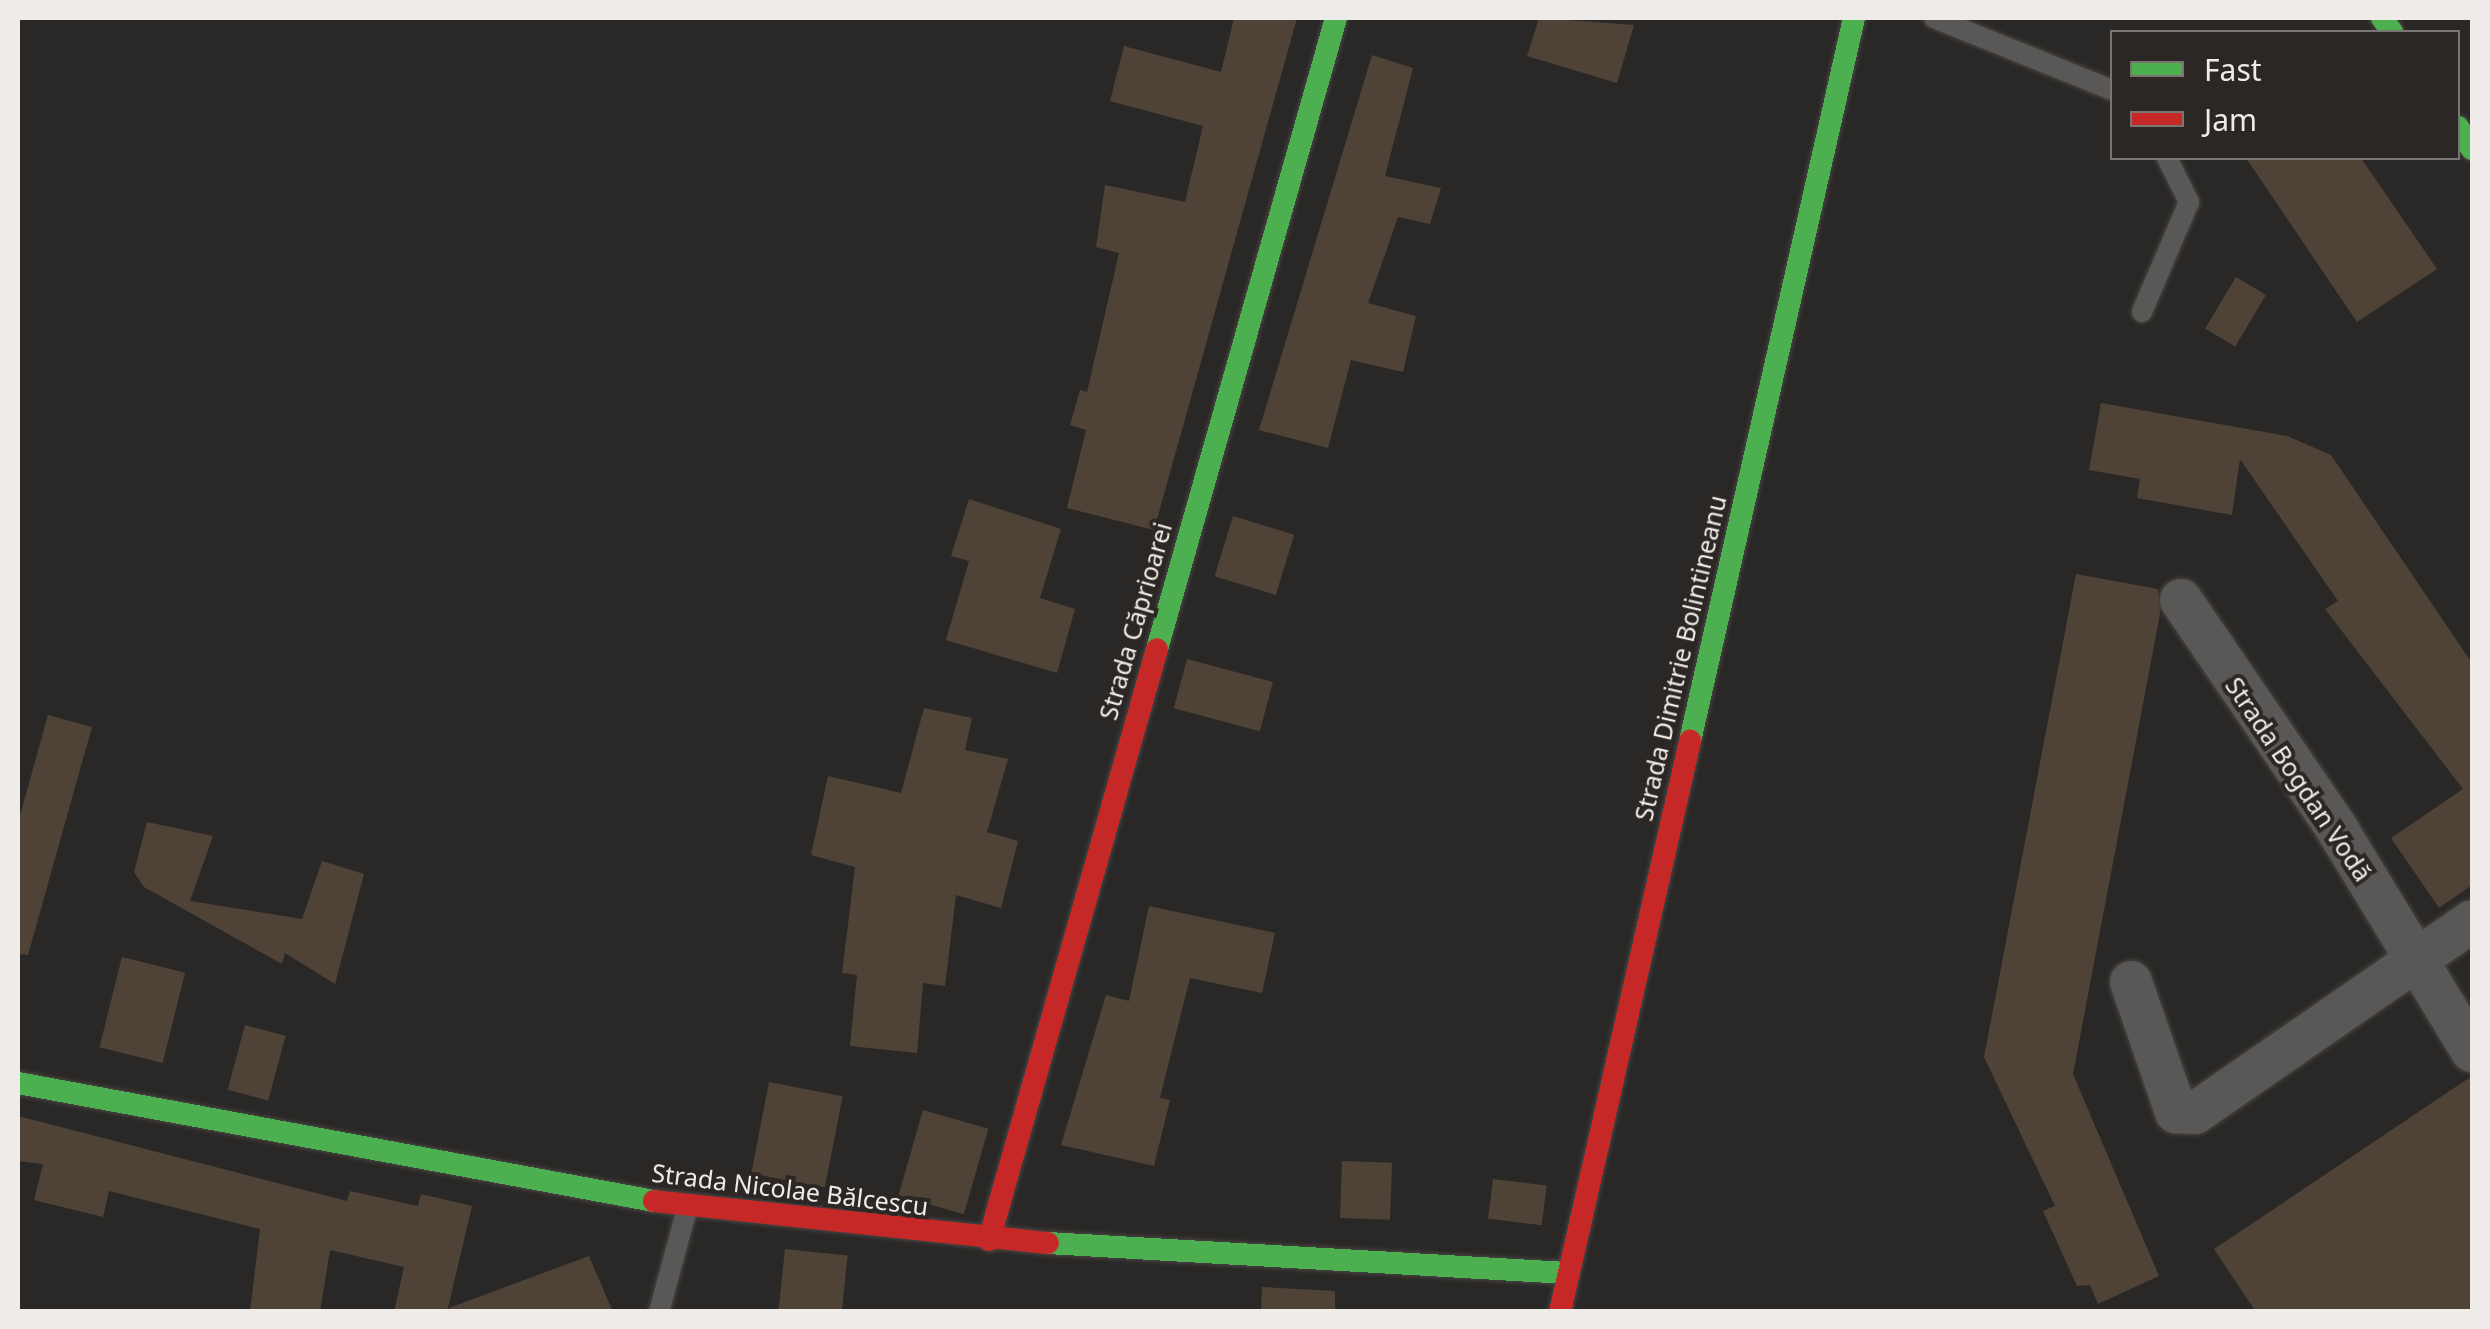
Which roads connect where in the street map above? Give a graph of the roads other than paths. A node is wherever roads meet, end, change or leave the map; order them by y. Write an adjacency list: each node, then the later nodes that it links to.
1 (1336, 18): 14 (street, Strada Căprioarei)
2 (1854, 18): 15 (street, Strada Dimitrie Bolintineanu)
3 (1934, 18): 4 (lane)
4 (2110, 89)
5 (2168, 160): 6 (lane)
6 (2142, 312)
7 (2180, 600): 9 (street, Strada Bogdan Vodă)
8 (2472, 921): 9 (street)
9 (2411, 961): 10 (street); 11 (street, Strada Bogdan Vodă)
10 (2131, 982)
11 (2472, 1051)
12 (18, 1083): 13 (street, Strada Nicolae Bălcescu)
13 (687, 1207): 14 (street, Strada Nicolae Bălcescu); 16 (lane)
14 (989, 1240): 15 (street, Strada Nicolae Bălcescu)
15 (1566, 1272): 17 (street, Strada Dimitrie Bolintineanu)
16 (659, 1312)
17 (1560, 1312)

